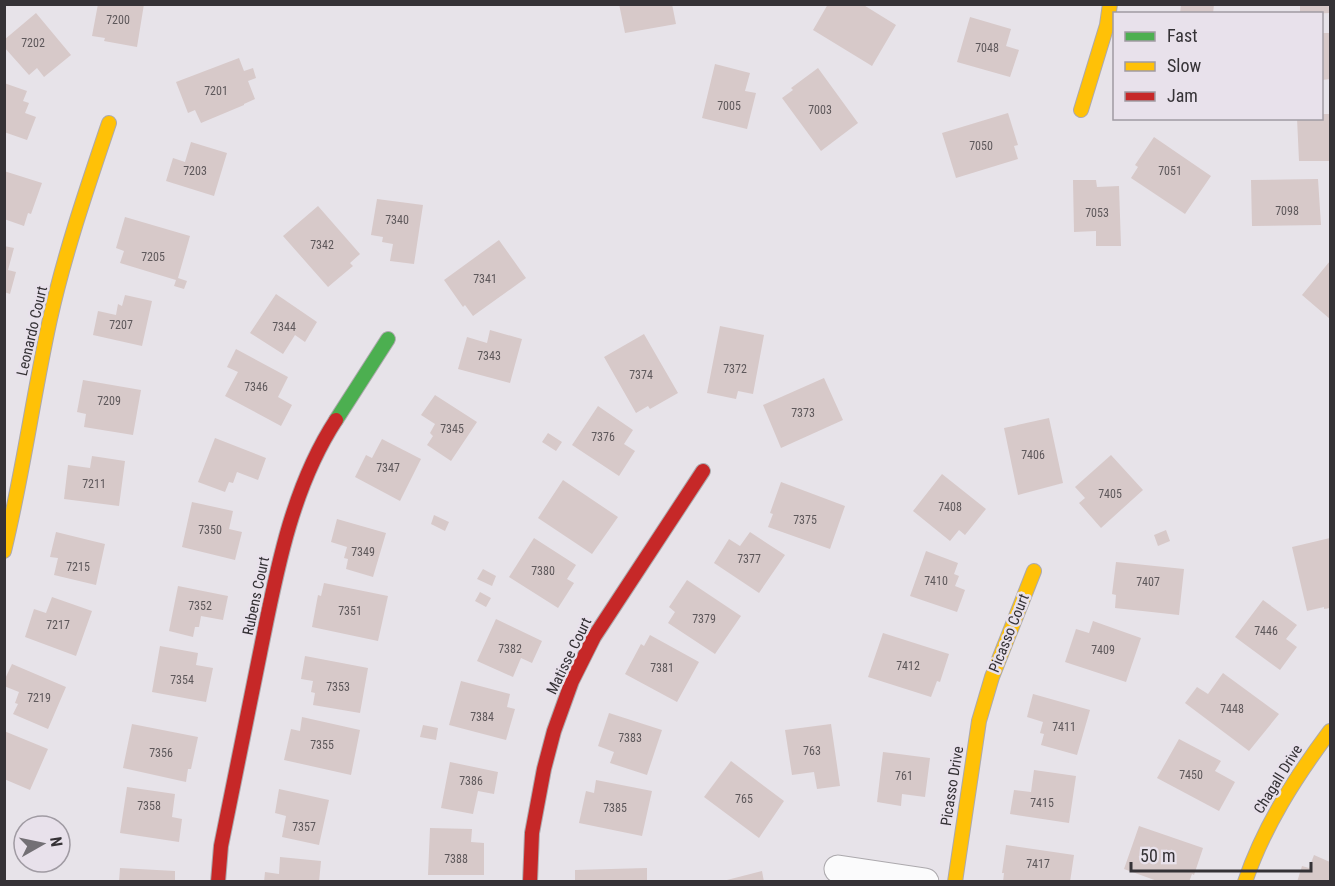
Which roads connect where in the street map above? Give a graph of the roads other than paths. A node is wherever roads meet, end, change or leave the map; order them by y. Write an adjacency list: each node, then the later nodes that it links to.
1 (1110, 4): 2 (street)
2 (1081, 110)
3 (109, 123): 6 (street, Leonardo Court)
4 (388, 339): 11 (street, Rubens Court)
5 (703, 471): 12 (street, Matisse Court)
6 (4, 551)
7 (1034, 571): 8 (street, Picasso Court)
8 (986, 696): 14 (street, Picasso Drive)
9 (1330, 730): 15 (street, Chagall Drive)
10 (838, 869): 13 (street)
11 (218, 882)
12 (530, 882)
13 (925, 882)
14 (955, 882)
15 (1245, 882)

